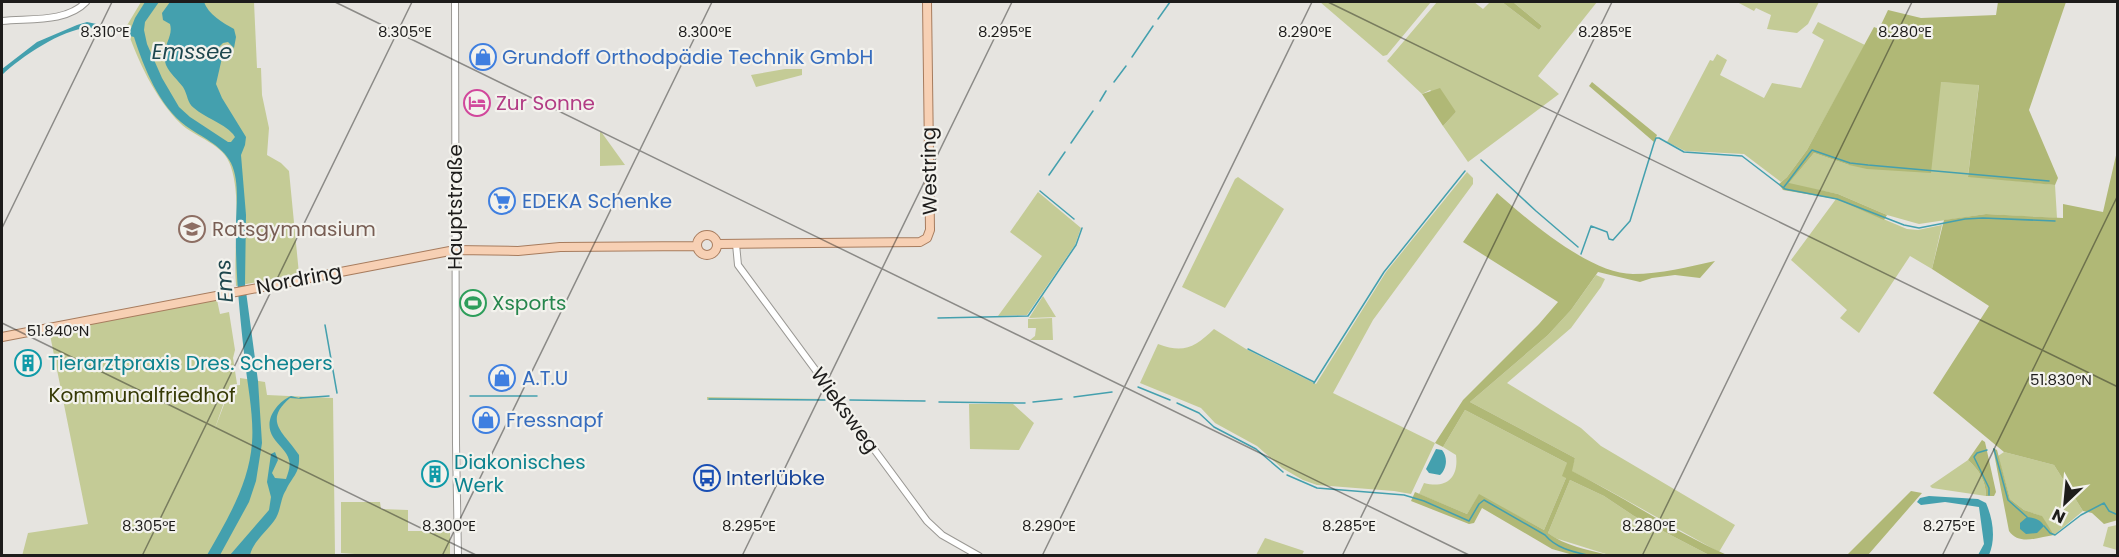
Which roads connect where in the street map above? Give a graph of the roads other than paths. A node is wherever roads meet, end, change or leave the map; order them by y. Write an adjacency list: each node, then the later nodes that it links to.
1 (86, 2): 4 (street)
2 (455, 2): 8 (street, Hauptstraße)
3 (927, 2): 6 (main road, Westring)
4 (2, 21)
5 (717, 244): 6 (main road, Westring); 7 (main road); 7 (main road)
6 (736, 244): 11 (street, Wieksweg)
7 (697, 246): 8 (main road)
8 (455, 250): 9 (main road, Nordring); 10 (street, Hauptstraße)
9 (2, 337)
10 (459, 555)
11 (979, 555)

